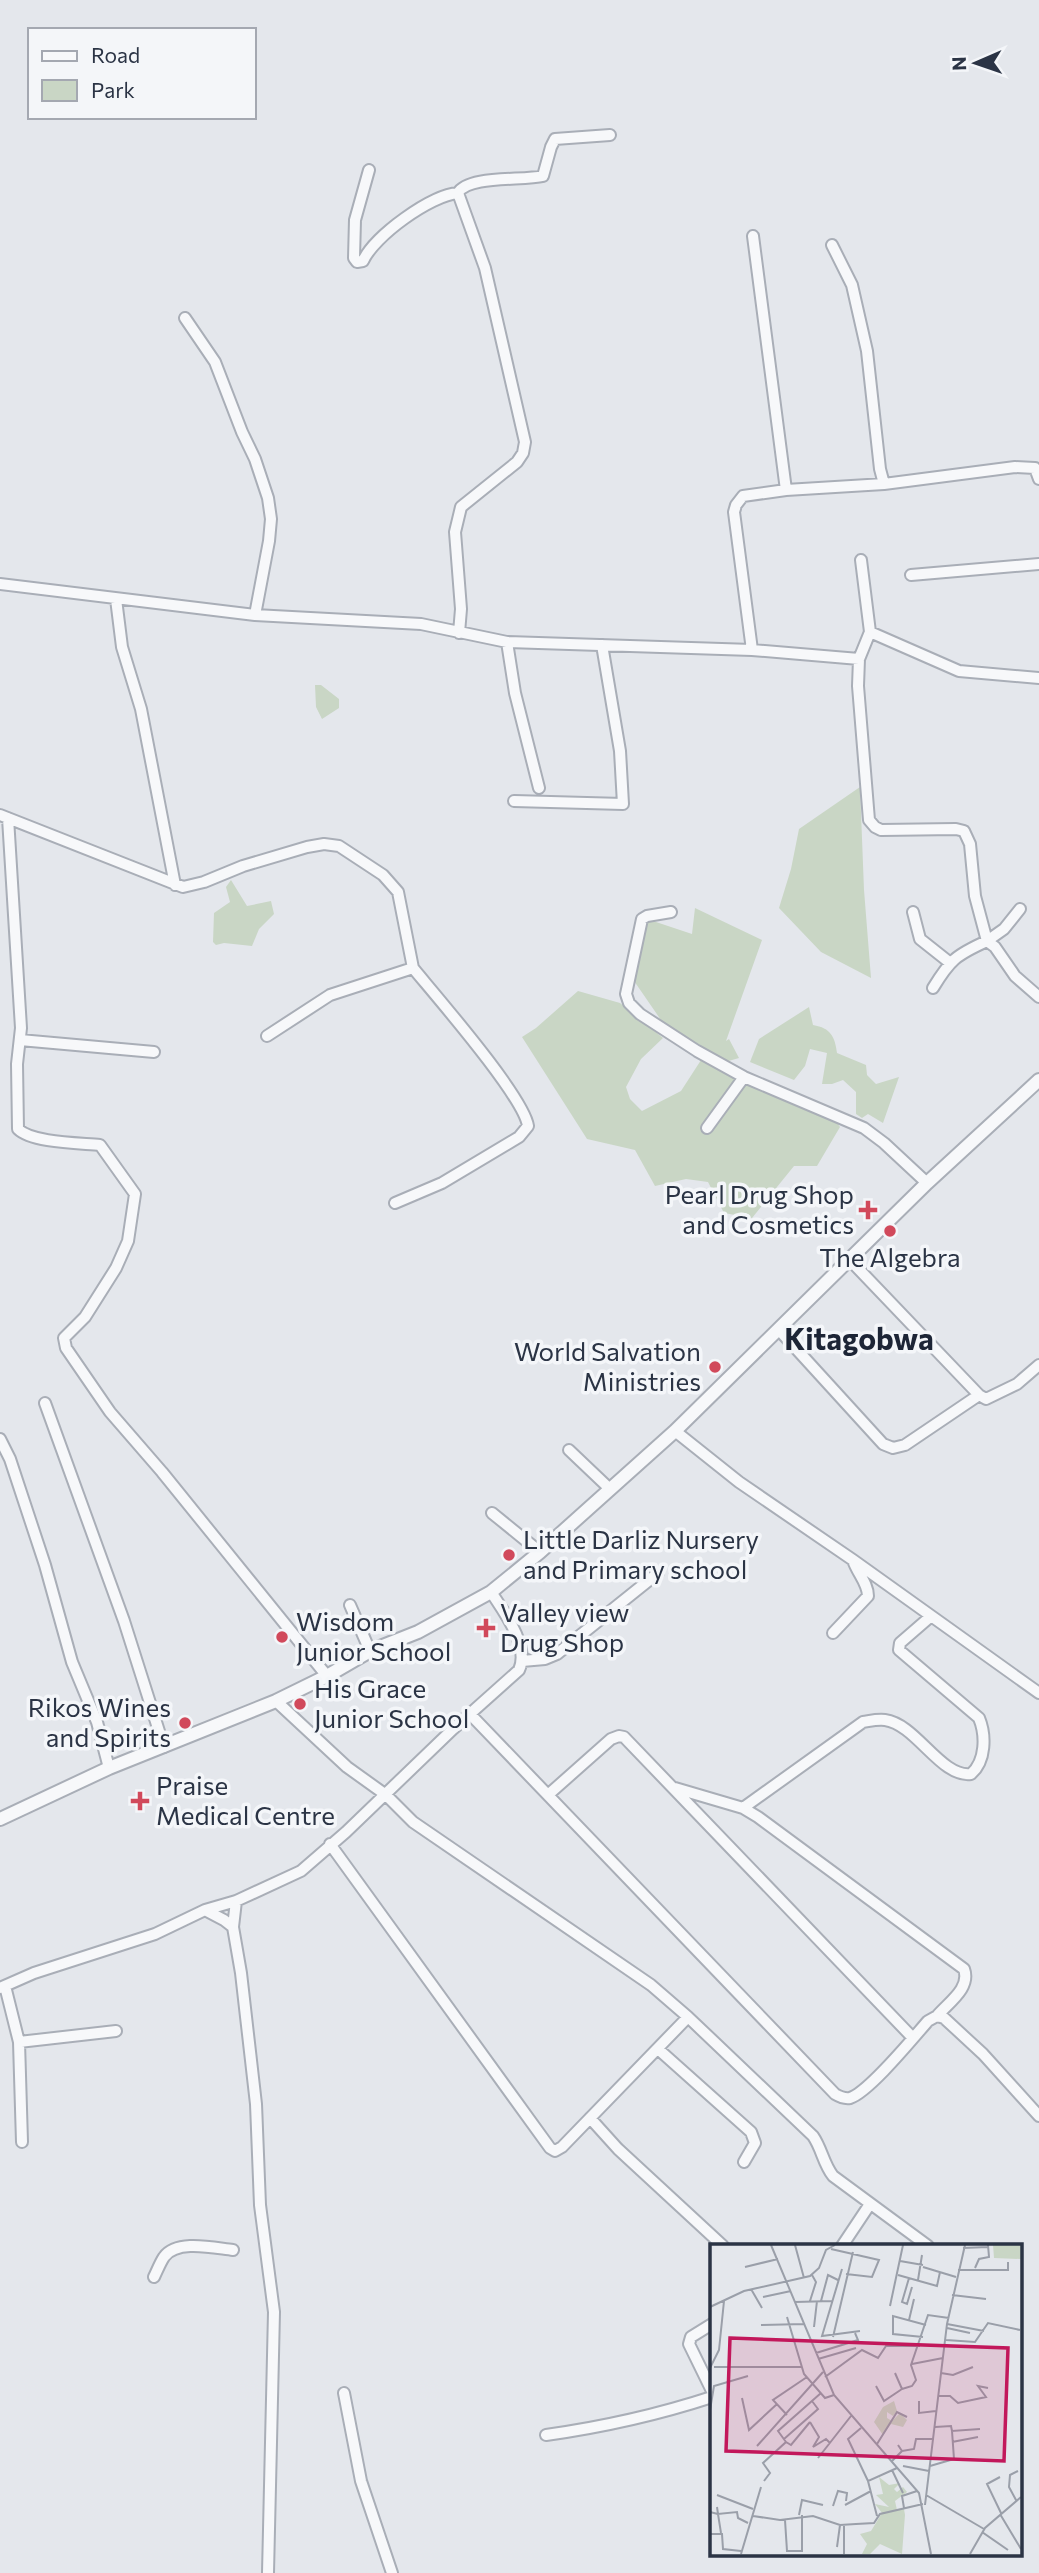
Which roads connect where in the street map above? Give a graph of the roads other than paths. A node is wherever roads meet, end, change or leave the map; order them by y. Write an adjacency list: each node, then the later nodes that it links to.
1 (610, 135): 3 (street)
2 (369, 170): 3 (street)
3 (458, 193): 17 (street)
4 (753, 236): 9 (street)
5 (832, 245): 8 (street)
6 (185, 318): 15 (street)
7 (1039, 479): 8 (street)
8 (884, 484): 9 (street)
9 (786, 490): 20 (street)
10 (861, 560): 16 (street)
11 (1039, 564): 12 (street)
12 (911, 575)
13 (0, 584): 14 (street)
14 (116, 599): 15 (street); 26 (street)
15 (255, 615): 17 (street)
16 (870, 632): 21 (street); 22 (street)
17 (459, 634): 18 (street)
18 (507, 642): 19 (street); 23 (street)
19 (602, 645): 20 (street); 24 (street)
20 (752, 650): 21 (street)
21 (859, 659): 30 (street)
22 (1039, 678)
23 (539, 788)
24 (514, 801)
25 (4, 817): 26 (street); 36 (street)
26 (175, 885): 32 (street)
27 (1020, 909): 30 (street)
28 (671, 912): 38 (street)
29 (913, 912): 31 (street)
30 (987, 942): 31 (street); 34 (street)
31 (949, 962): 33 (street)
32 (413, 968): 35 (street); 42 (street)
33 (933, 988)
34 (1039, 997)
35 (267, 1036)
36 (20, 1040): 37 (street); 62 (street)
37 (154, 1052)
38 (744, 1077): 40 (street); 41 (street)
39 (1039, 1080): 41 (street)
40 (707, 1128)
41 (927, 1183): 43 (street)
42 (395, 1203)
43 (849, 1259): 44 (street); 46 (street)
44 (779, 1330): 46 (street); 48 (street)
45 (1039, 1365): 46 (street)
46 (979, 1395)
47 (45, 1403): 66 (street)
48 (675, 1431): 51 (street); 54 (street)
49 (0, 1439): 67 (street)
50 (569, 1450): 51 (street)
51 (610, 1489): 53 (street)
52 (492, 1513): 53 (street)
53 (541, 1552): 56 (street)
54 (853, 1560): 58 (street); 59 (street)
55 (658, 1573): 61 (street)
56 (491, 1592): 60 (street); 61 (street)
57 (350, 1605): 60 (street)
58 (930, 1617): 63 (street); 71 (street)
59 (833, 1633)
60 (370, 1651): 62 (street)
61 (522, 1661): 65 (street)
62 (327, 1676): 64 (street)
63 (1039, 1693)
64 (276, 1701): 66 (street); 70 (street)
65 (470, 1714): 69 (street); 70 (street)
66 (164, 1747): 67 (street)
67 (109, 1768): 72 (street)
68 (672, 1787): 69 (street); 71 (street); 81 (street)
69 (549, 1794): 81 (street)
70 (386, 1795): 73 (street); 79 (street)
71 (743, 1808): 78 (street)
72 (0, 1819)
73 (330, 1844): 74 (street); 85 (street)
74 (236, 1900): 75 (street); 76 (street)
75 (205, 1910): 76 (street); 77 (street)
76 (233, 1927): 99 (street)
77 (3, 1987): 82 (street)
78 (937, 2016): 81 (street); 84 (street)
79 (688, 2017): 83 (street); 88 (street)
80 (116, 2031): 82 (street)
81 (913, 2038)
82 (19, 2042): 86 (street)
83 (658, 2049): 85 (street); 87 (street)
84 (1039, 2116)
85 (590, 2118): 89 (street)
86 (22, 2142)
87 (744, 2162)
88 (870, 2204): 90 (street); 91 (street)
89 (721, 2244)
90 (843, 2244)
91 (925, 2244)
92 (233, 2250): 93 (street)
93 (154, 2277)
94 (710, 2325): 95 (street)
95 (710, 2387)
96 (344, 2393): 100 (street)
97 (710, 2398): 98 (street)
98 (546, 2435)
99 (268, 2573)
100 (393, 2573)

